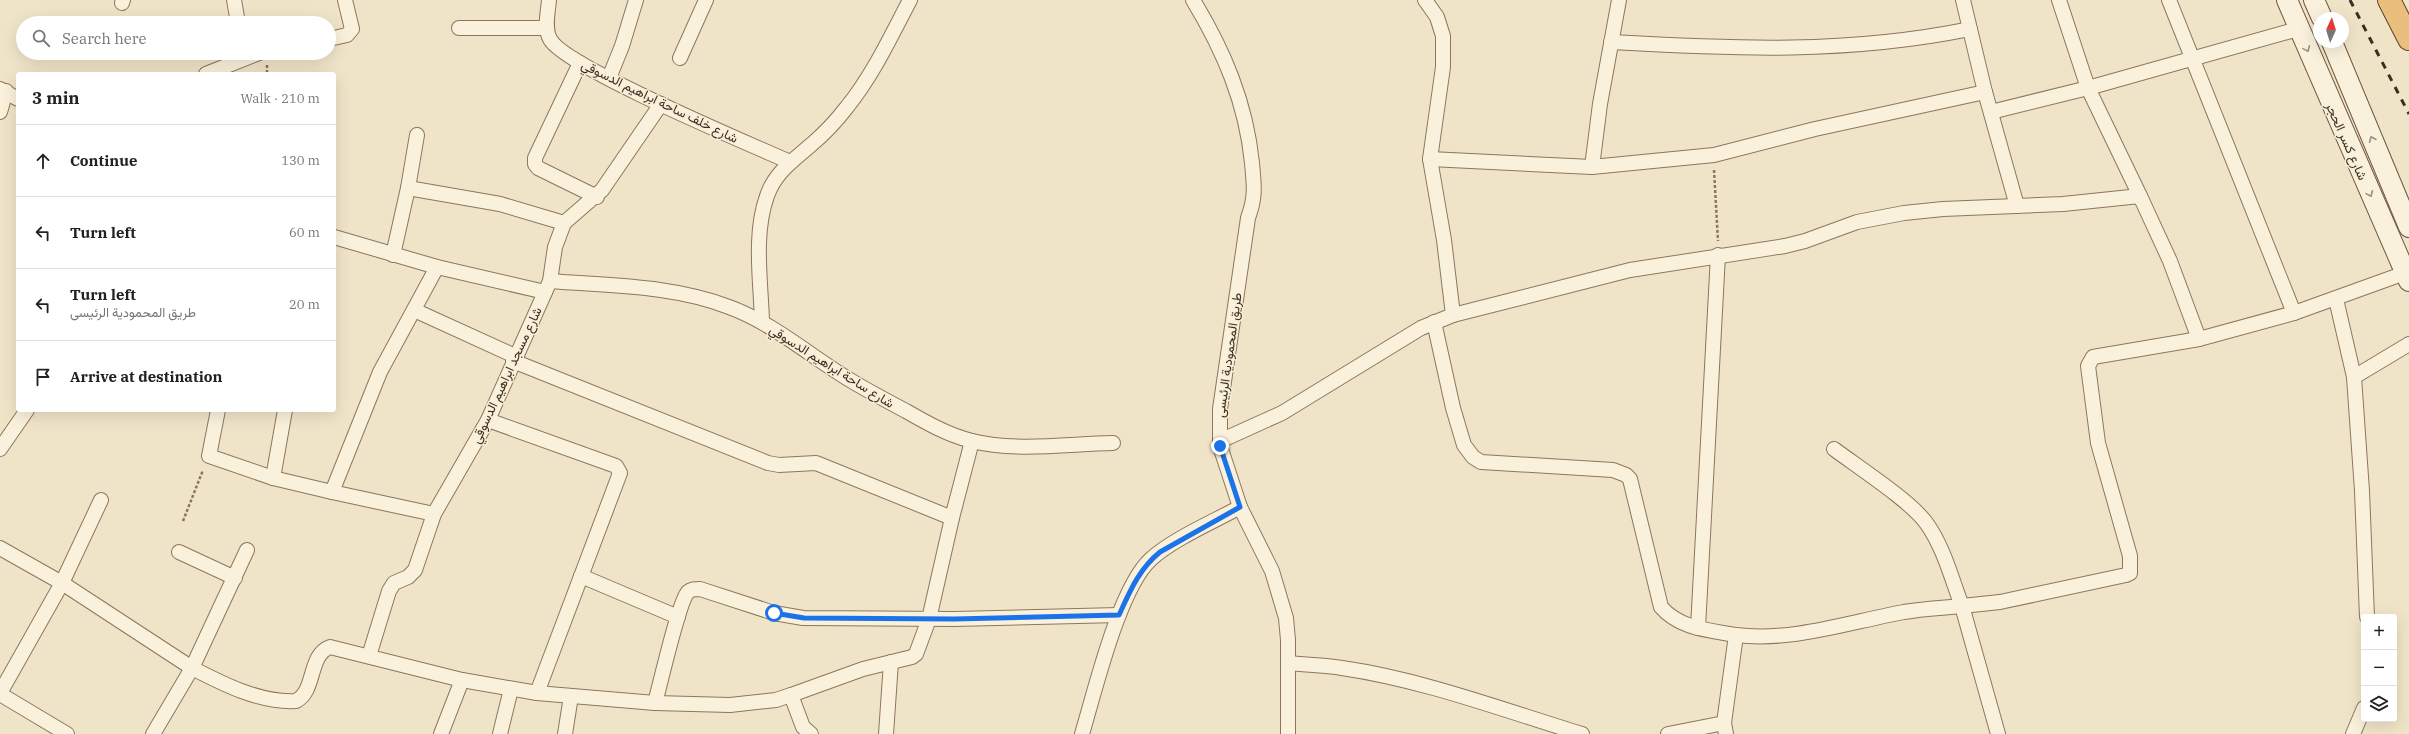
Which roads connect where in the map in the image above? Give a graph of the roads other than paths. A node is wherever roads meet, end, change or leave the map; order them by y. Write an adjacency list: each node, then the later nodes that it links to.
1 (234, 0): 17 (street)
2 (345, 0): 22 (street)
3 (549, 0): 19 (street, شارع خلف ساحة ابراهيم الدسوقي)
4 (636, 0): 31 (street)
5 (706, 0): 27 (street)
6 (910, 0): 41 (street)
7 (1193, 0): 71 (street, طريق المحمودية الرئيسى)
8 (1424, 0): 40 (street)
9 (1619, 0): 24 (street)
10 (1964, 0): 20 (street)
11 (2059, 0): 32 (street)
12 (2169, 0): 26 (street)
13 (2287, 0): 21 (main road, شارع كسر الحجر)
14 (2314, 0): 16 (main road)
15 (2390, 0): 23 (highway)
16 (2319, 12)
17 (237, 16)
18 (459, 28): 19 (street)
19 (547, 28): 29 (street, شارع خلف ساحة ابراهيم الدسوقي)
20 (1970, 29): 24 (street); 34 (street)
21 (2298, 29): 26 (street); 53 (main road, شارع كسر الحجر, one-way to 53)
22 (336, 37)
23 (2409, 39)
24 (1611, 42): 42 (street)
25 (2334, 48): 48 (main road, شارع كسر الحجر, one-way to 25)
26 (2194, 57): 32 (street); 57 (street)
27 (680, 58)
28 (233, 60): 30 (street)
29 (580, 63): 31 (street, شارع خلف ساحة ابراهيم الدسوقي); 45 (street)
30 (210, 72)
31 (609, 78): 36 (street, شارع خلف ساحة ابراهيم الدسوقي)
32 (2088, 88): 38 (street); 44 (street)
33 (3, 90): 35 (street); 37 (street)
34 (1985, 92): 38 (street); 42 (street)
35 (16, 99)
36 (661, 104): 41 (street, شارع خلف ساحة ابراهيم الدسوقي); 45 (street, شارع مسجد ابراهيم الدسوقي)
37 (0, 112)
38 (1990, 112): 46 (street)
39 (417, 135): 43 (street)
40 (1430, 159): 42 (street); 58 (street)
41 (790, 162): 59 (street)
42 (1592, 167)
43 (408, 188): 47 (street); 50 (street)
44 (2140, 196): 46 (street); 61 (street)
45 (596, 197): 47 (street, شارع مسجد ابراهيم الدسوقي)
46 (2017, 206): 51 (street)
47 (564, 223): 54 (street, شارع مسجد ابراهيم الدسوقي)
48 (2409, 227)
49 (336, 239): 50 (street, شارع ساحة ابراهيم الدسوقي)
50 (393, 255): 52 (street, شارع ساحة ابراهيم الدسوقي)
51 (1718, 255): 58 (street); 92 (street)
52 (437, 267): 54 (street, شارع ساحة ابراهيم الدسوقي); 56 (street)
53 (2407, 277): 55 (street)
54 (547, 287): 59 (street, شارع ساحة ابراهيم الدسوقي); 63 (street, شارع مسجد ابراهيم الدسوقي)
55 (2336, 299): 57 (street); 64 (street)
56 (414, 310): 63 (street); 76 (street)
57 (2294, 313): 61 (street)
58 (1453, 315): 60 (street)
59 (762, 322): 70 (street, شارع ساحة ابراهيم الدسوقي)
60 (1434, 322): 71 (street); 92 (street)
61 (2199, 339): 87 (street)
62 (2409, 344): 64 (street)
63 (514, 359): 68 (street, شارع مسجد ابراهيم الدسوقي); 80 (street)
64 (2354, 377): 88 (street)
65 (25, 412): 69 (street)
66 (218, 412): 75 (street)
67 (285, 412): 75 (street)
68 (488, 420): 79 (street, شارع مسجد ابراهيم الدسوقي); 84 (street)
69 (5, 433): 73 (street)
70 (972, 441): 72 (street, شارع ساحة ابراهيم الدسوقي); 80 (street)
71 (1220, 441): 78 (street, طريق المحمودية الرئيسى)
72 (1113, 443)
73 (0, 449)
74 (1834, 449): 87 (street)
75 (273, 478): 76 (street)
76 (332, 492): 79 (street)
77 (101, 500): 86 (street)
78 (1240, 507): 89 (street); 96 (street, طريق المحمودية الرئيسى)
79 (434, 514): 94 (street, شارع مسجد ابراهيم الدسوقي)
80 (952, 518): 91 (street)
81 (0, 548): 86 (street)
82 (247, 550): 85 (street)
83 (179, 552): 85 (street)
84 (581, 576): 90 (street); 101 (street)
85 (235, 578): 97 (street)
86 (62, 583): 97 (street); 100 (street)
87 (1962, 606): 93 (street); 119 (street)
88 (2367, 614)
89 (1119, 615): 91 (street); 115 (street)
90 (678, 617): 91 (street); 104 (street)
91 (929, 619): 95 (street)
92 (1698, 628): 93 (street)
93 (1736, 634): 106 (street)
94 (369, 656): 97 (street); 98 (street)
95 (891, 662): 102 (street); 114 (street)
96 (1288, 663): 107 (street); 116 (street, طريق المحمودية الرئيسى)
97 (192, 668): 109 (street)
98 (462, 680): 99 (street); 110 (street)
99 (511, 689): 101 (street); 111 (street)
100 (0, 693): 108 (street)
101 (537, 693): 103 (street)
102 (791, 695): 104 (street); 113 (street)
103 (571, 696): 104 (street); 112 (street)
104 (655, 703)
105 (2361, 715): 120 (street)
106 (1725, 728): 118 (street)
107 (1563, 731): 117 (street)
108 (67, 734)
109 (153, 734)
110 (441, 734)
111 (500, 734)
112 (565, 734)
113 (811, 734)
114 (886, 734)
115 (1082, 734)
116 (1288, 734)
117 (1582, 734)
118 (1668, 734)
119 (1998, 734)
120 (2353, 734)

